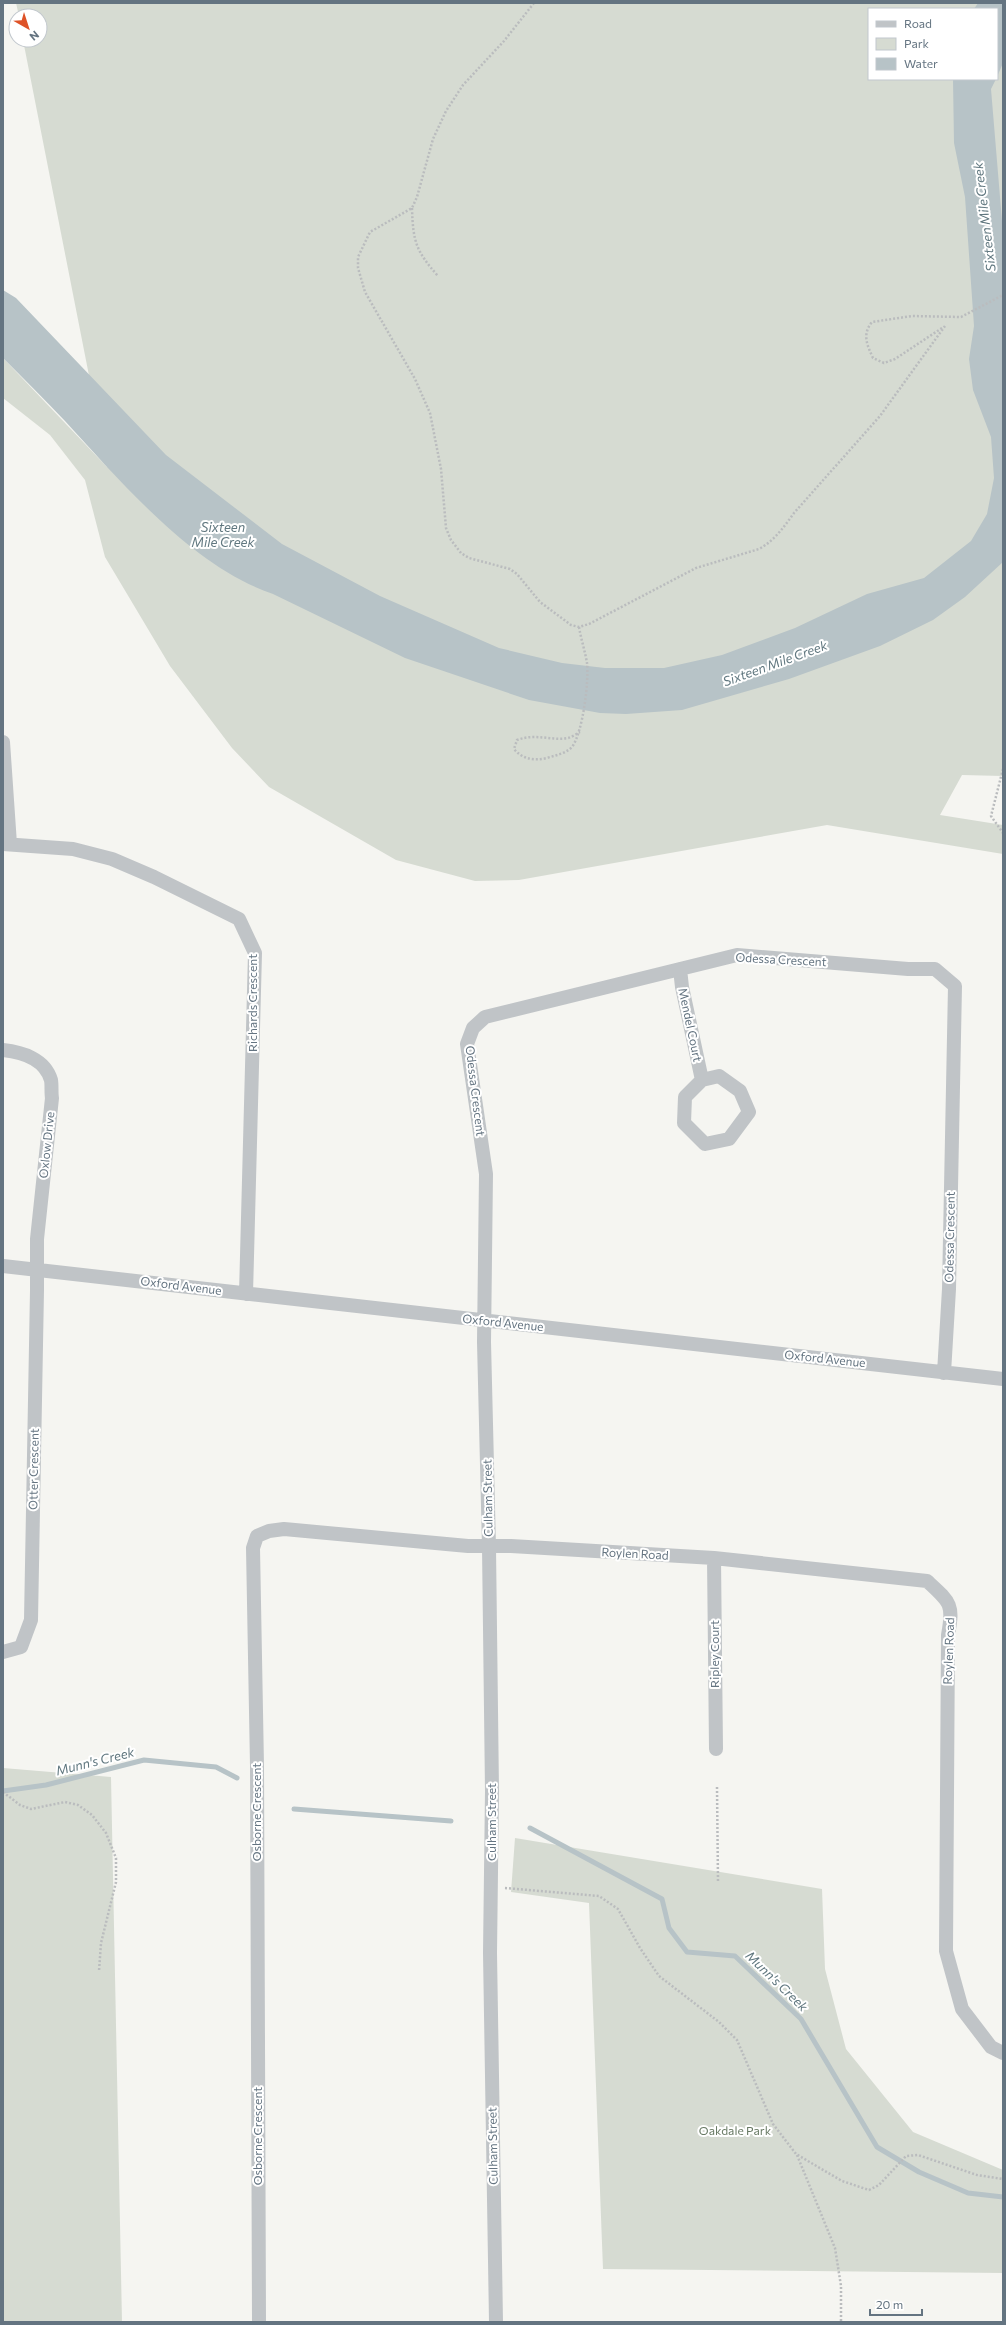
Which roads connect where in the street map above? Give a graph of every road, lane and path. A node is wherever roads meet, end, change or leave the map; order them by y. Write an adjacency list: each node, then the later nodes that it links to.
1 (534, 3): 2 (path)
2 (412, 208): 3 (path); 5 (path)
3 (438, 276)
4 (1003, 295): 5 (path)
5 (579, 627): 6 (path)
6 (580, 732): 6 (path)
7 (3, 742): 10 (street)
8 (1003, 769): 9 (path)
9 (1003, 833)
10 (6, 844): 16 (street, Richards Crescent)
11 (680, 969): 13 (street, Mendel Court); 17 (street, Odessa Crescent); 18 (street, Odessa Crescent)
12 (3, 1050): 15 (street, Oxlow Drive)
13 (702, 1080): 13 (street)
14 (3, 1266): 15 (street, Oxford Avenue)
15 (36, 1270): 16 (street, Oxford Avenue); 22 (street, Otter Crescent)
16 (246, 1294): 17 (street, Oxford Avenue)
17 (485, 1321): 18 (street, Oxford Avenue); 20 (street, Culham Street)
18 (944, 1373): 19 (street, Oxford Avenue)
19 (1003, 1379)
20 (489, 1547): 21 (street, Roylen Road); 27 (street, Culham Street); 32 (street, Osborne Crescent)
21 (714, 1558): 23 (street, Ripley Court); 29 (street, Roylen Road)
22 (3, 1652)
23 (716, 1749)
24 (717, 1788): 26 (path)
25 (3, 1792): 28 (path)
26 (718, 1882)
27 (490, 1887): 30 (path); 33 (street, Culham Street)
28 (99, 1971)
29 (1003, 2053)
30 (796, 2154): 31 (path); 34 (path)
31 (1003, 2179)
32 (259, 2322)
33 (496, 2322)
34 (841, 2322)

